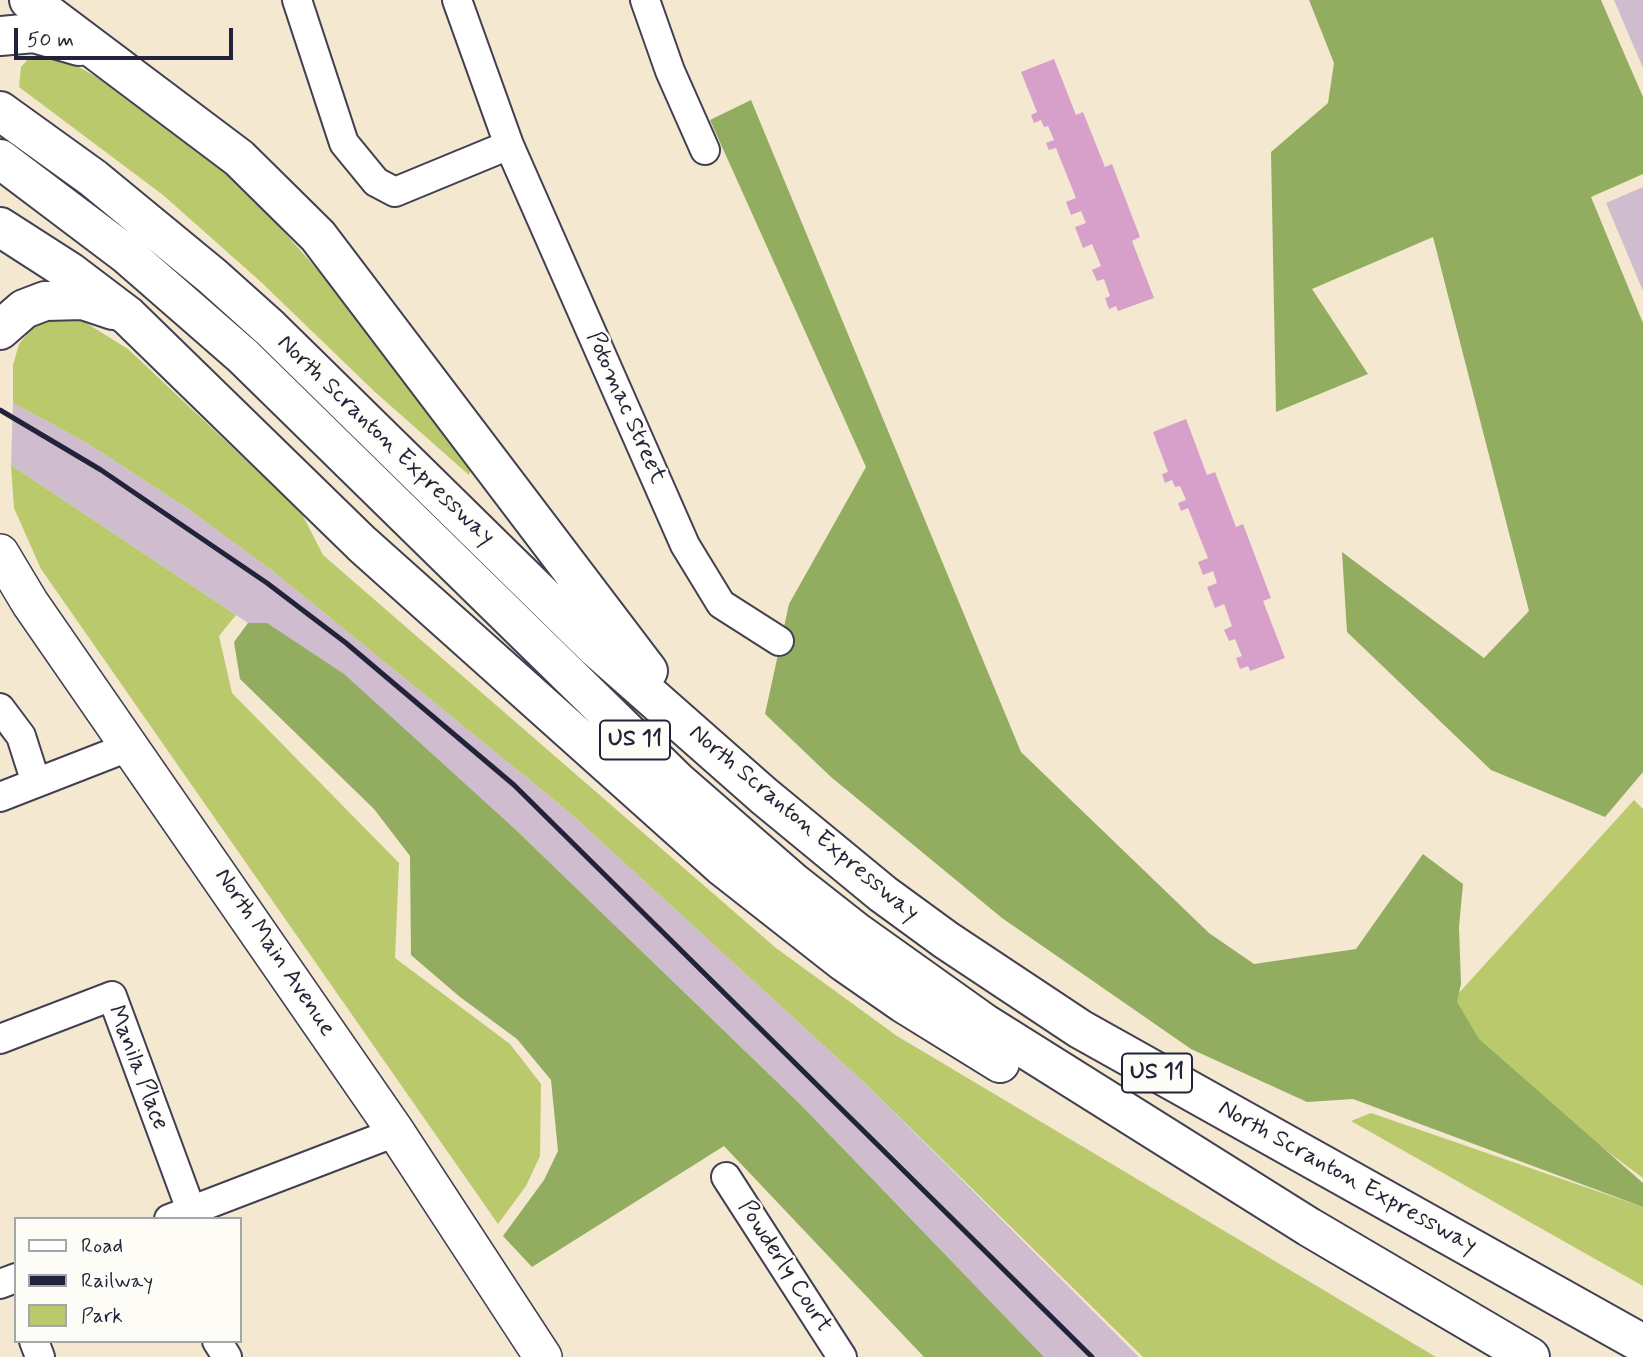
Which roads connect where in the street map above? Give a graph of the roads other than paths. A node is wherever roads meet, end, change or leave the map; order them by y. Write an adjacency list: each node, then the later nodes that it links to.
1 (29, 0): 6 (highway)
2 (297, 0): 8 (street)
3 (457, 0): 8 (street, Potomac Street)
4 (645, 0): 9 (street)
5 (0, 36): 6 (highway)
6 (100, 56): 18 (highway)
7 (12, 120): 18 (highway, North Scranton Expressway / US 11)
8 (509, 145): 15 (street, Potomac Street)
9 (705, 150)
10 (12, 167): 25 (highway, North Scranton Expressway / US 11)
11 (0, 227): 12 (highway)
12 (128, 316): 13 (highway); 25 (highway)
13 (0, 330)
14 (0, 553): 17 (main road, North Main Avenue)
15 (779, 641)
16 (0, 708): 19 (street)
17 (131, 746): 19 (street); 22 (main road, North Main Avenue)
18 (708, 747): 26 (highway, North Scranton Expressway / US 11)
19 (36, 783): 20 (street)
20 (0, 797)
21 (0, 1039): 24 (street, Manila Place)
22 (396, 1132): 24 (street); 27 (main road, North Main Avenue)
23 (726, 1177): 28 (street, Powderly Court)
24 (180, 1214)
25 (1309, 1227): 29 (highway, North Scranton Expressway / US 11)
26 (1643, 1344)
27 (543, 1357)
28 (842, 1357)
29 (1530, 1357)

